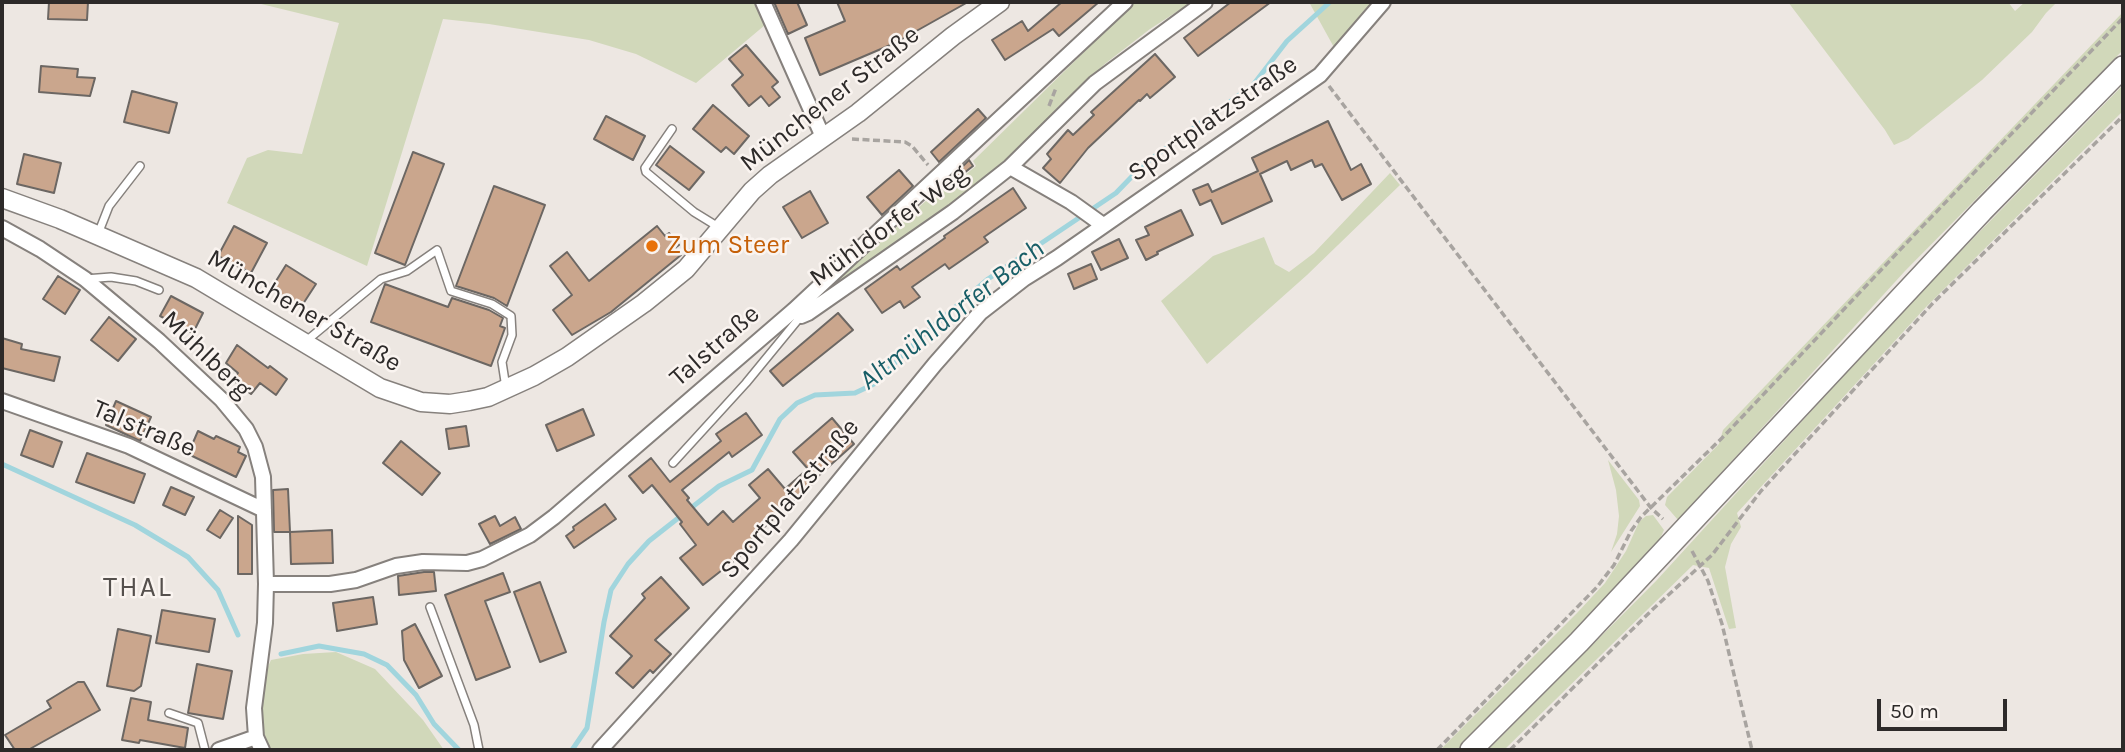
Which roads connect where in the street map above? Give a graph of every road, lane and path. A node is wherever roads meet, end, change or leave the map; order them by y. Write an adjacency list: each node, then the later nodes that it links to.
1 (763, 2): 13 (street)
2 (1000, 2): 13 (street, Münchener Straße)
3 (1125, 2): 17 (street, Talstraße)
4 (1205, 2): 12 (street, Mühldorfer Weg)
5 (1384, 2): 8 (street, Sportplatzstraße)
6 (2123, 18): 30 (path)
7 (2123, 67): 44 (main road)
8 (1320, 75): 19 (street, Sportplatzstraße); 30 (path)
9 (1059, 82): 12 (path)
10 (2123, 116): 34 (path)
11 (672, 129): 21 (lane)
12 (1044, 133): 16 (street, Mühldorfer Weg)
13 (823, 137): 21 (street, Münchener Straße)
14 (879, 139): 17 (path)
15 (140, 166): 22 (lane)
16 (1010, 167): 19 (street); 25 (street, Mühldorfer Weg)
17 (938, 178): 25 (street, Talstraße)
18 (2, 198): 22 (street, Münchener Straße)
19 (1100, 223): 42 (street, Sportplatzstraße)
20 (2, 228): 23 (street, Mühlberg)
21 (721, 228): 27 (street, Münchener Straße)
22 (97, 235): 26 (street, Münchener Straße)
23 (85, 279): 24 (lane); 31 (street, Mühlberg)
24 (159, 290)
25 (798, 313): 29 (lane); 35 (street, Talstraße)
26 (304, 342): 27 (street, Münchener Straße); 27 (lane)
27 (506, 389)
28 (2, 401): 31 (street, Talstraße)
29 (673, 463)
30 (1651, 508): 32 (path); 43 (path)
31 (264, 510): 35 (street, Mühlberg)
32 (1663, 519)
33 (1692, 551): 34 (path)
34 (1701, 565): 45 (path); 46 (path)
35 (267, 584): 38 (street, Mühlberg)
36 (430, 607): 41 (lane)
37 (169, 713): 39 (lane)
38 (259, 744): 40 (street)
39 (205, 750)
40 (219, 750)
41 (479, 750)
42 (600, 750)
43 (1437, 750)
44 (1471, 750)
45 (1510, 750)
46 (1752, 750)

